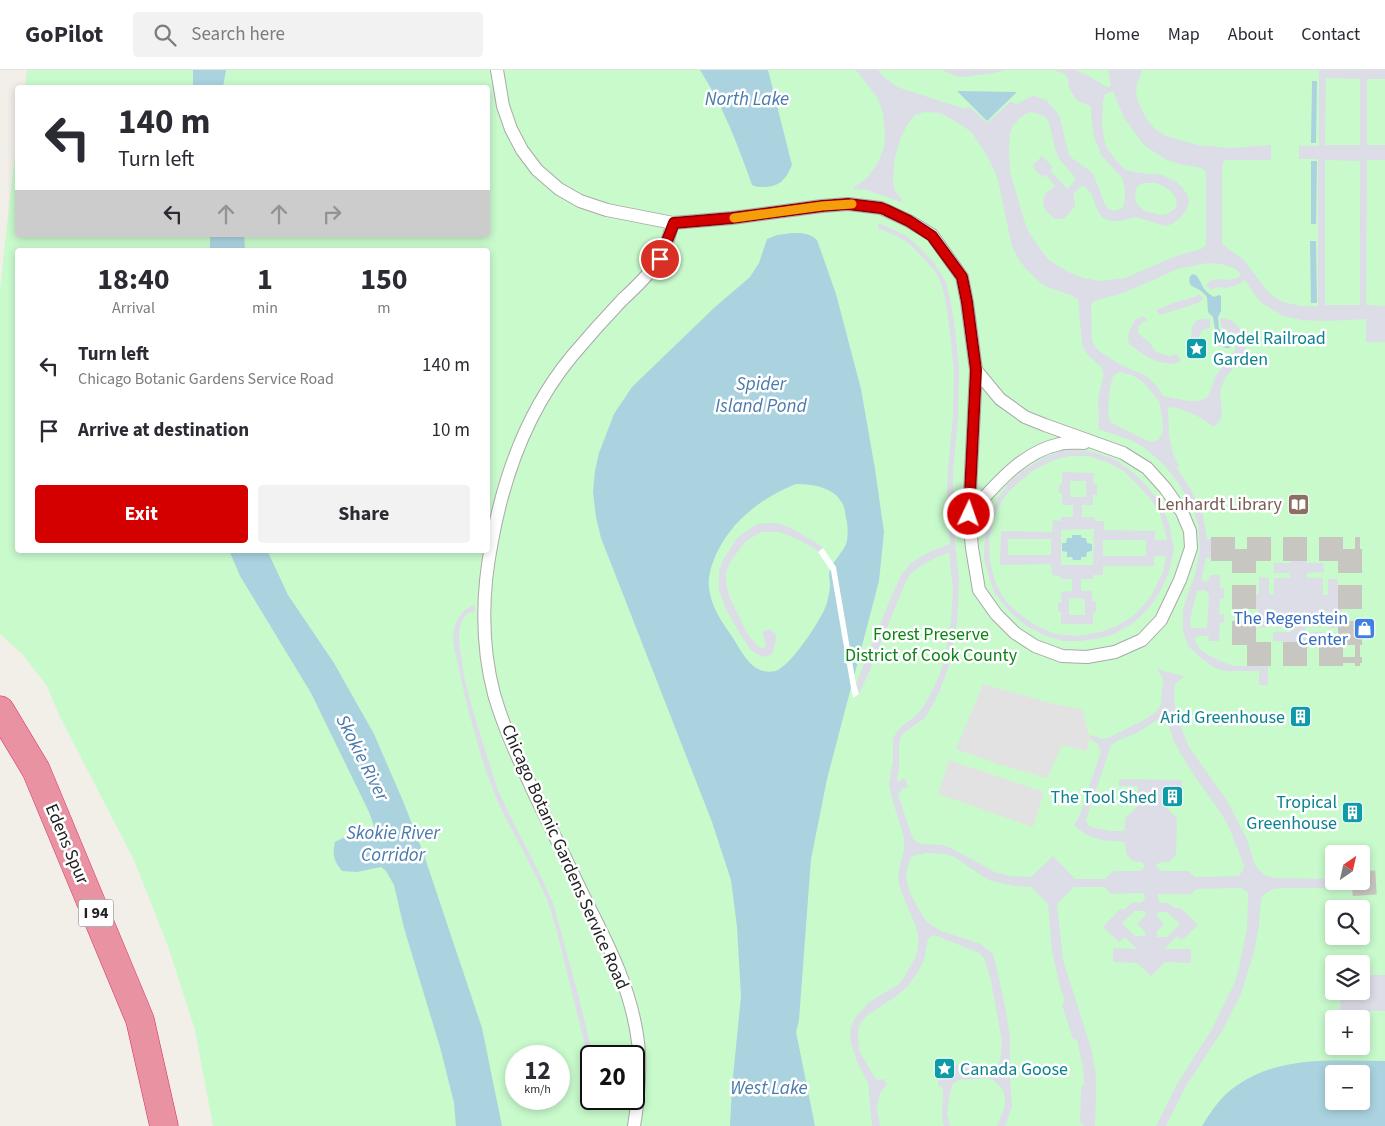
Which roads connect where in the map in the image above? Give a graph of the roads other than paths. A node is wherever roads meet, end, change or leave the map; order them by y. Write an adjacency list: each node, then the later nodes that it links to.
1 (497, 70): 2 (lane)
2 (674, 223): 3 (lane); 6 (lane, Chicago Botanic Gardens Service Road)
3 (976, 370): 4 (lane); 5 (lane)
4 (1094, 443): 5 (lane); 5 (lane)
5 (969, 514)
6 (490, 551)
7 (490, 553): 10 (lane, Chicago Botanic Gardens Service Road)
8 (0, 710): 9 (highway, Edens Spur / I 94)
9 (164, 1126)
10 (634, 1126)

